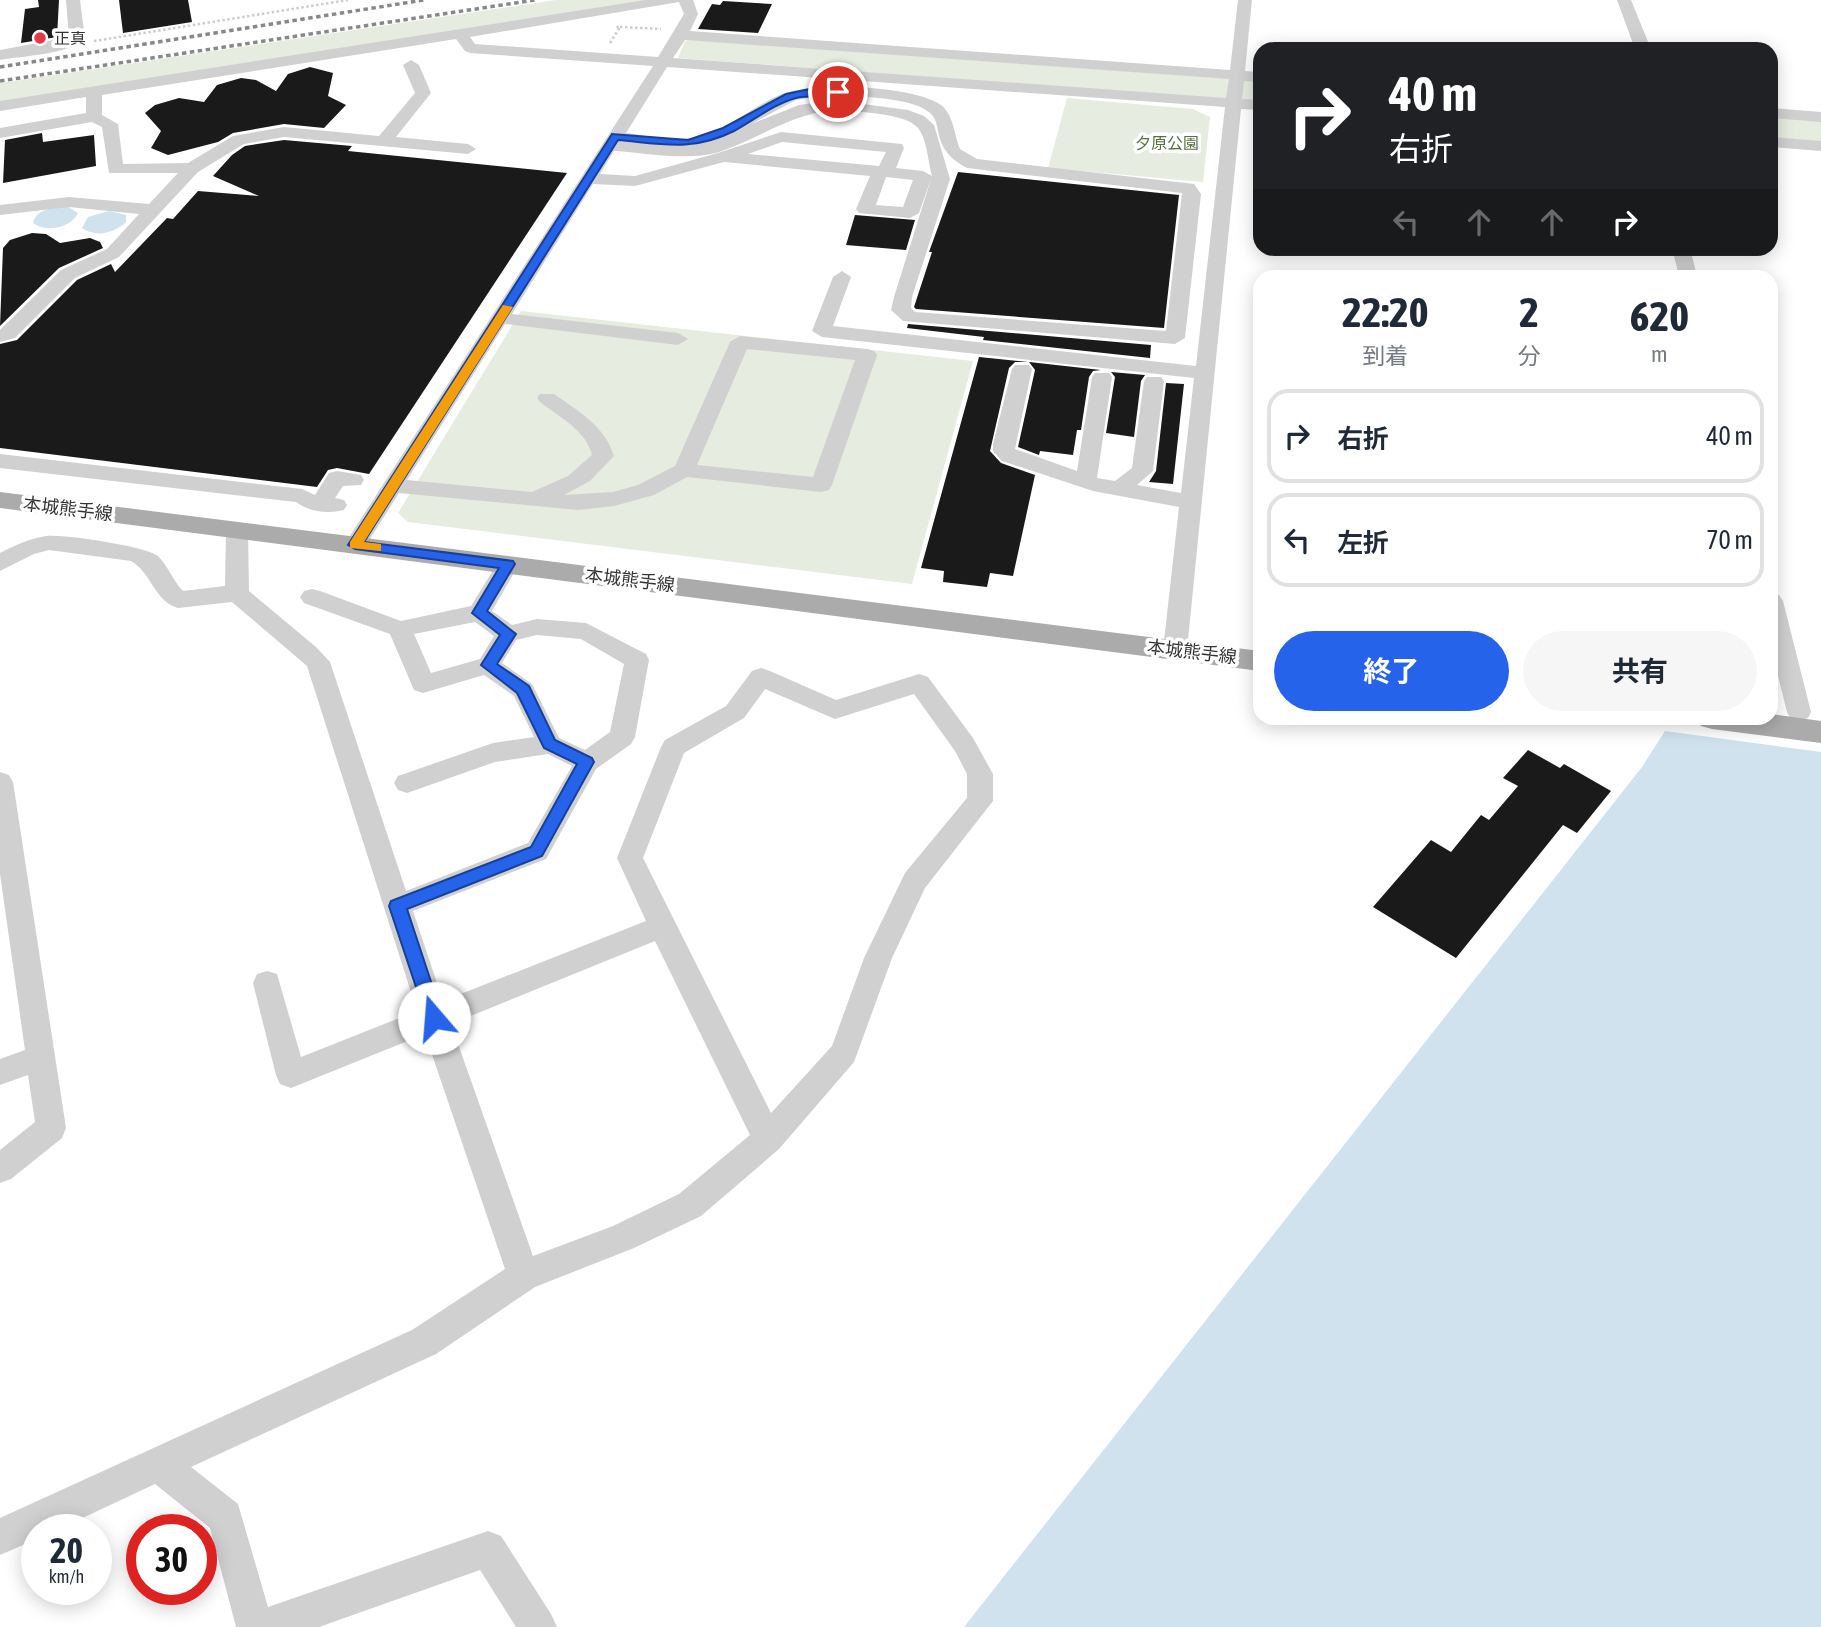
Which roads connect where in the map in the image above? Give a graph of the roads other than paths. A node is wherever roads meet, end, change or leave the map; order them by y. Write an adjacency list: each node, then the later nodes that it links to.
1 (73, 0): 11 (street)
2 (673, 0): 7 (street)
3 (686, 0): 8 (street)
4 (1245, 0): 14 (street)
5 (1616, 0): 9 (street)
6 (1624, 0): 10 (street)
7 (460, 34): 12 (street); 16 (street)
8 (680, 36): 12 (street); 14 (street)
9 (1626, 42)
10 (1640, 42)
11 (0, 55)
12 (663, 61): 17 (street); 25 (street)
13 (411, 65): 24 (street)
14 (1236, 75): 15 (street); 17 (street)
15 (1253, 76)
16 (94, 92): 19 (street); 21 (street)
17 (1234, 103): 18 (street); 39 (street)
18 (1253, 104)
19 (0, 106)
20 (1778, 114): 22 (street)
21 (94, 117): 23 (street); 30 (street)
22 (1821, 117)
23 (0, 133)
24 (384, 141): 28 (street); 30 (street)
25 (612, 141): 25 (street); 31 (street)
26 (1778, 143): 27 (street)
27 (1821, 146)
28 (468, 149)
29 (724, 157): 29 (street); 31 (street)
30 (192, 168): 33 (street)
31 (588, 179): 35 (street)
32 (0, 210): 33 (street)
33 (153, 210): 36 (street)
34 (842, 277): 39 (street)
35 (500, 318): 37 (street); 47 (street)
36 (0, 336)
37 (678, 339)
38 (1022, 369): 46 (street)
39 (1205, 373): 52 (street)
40 (1102, 377): 46 (street)
41 (1154, 381): 49 (street)
42 (547, 398): 50 (street)
43 (0, 461): 45 (street)
44 (684, 470): 44 (street); 50 (street)
45 (353, 480)
46 (1086, 482): 49 (street)
47 (394, 486): 50 (street); 54 (street)
48 (0, 488): 54 (main road, 本城熊手線)
49 (1117, 490): 52 (street)
50 (532, 499)
51 (0, 500): 53 (main road, 本城熊手線)
52 (1191, 502): 63 (street)
53 (237, 530): 54 (main road, 本城熊手線); 57 (street)
54 (359, 540): 56 (main road, 本城熊手線); 63 (main road, 本城熊手線)
55 (0, 563): 57 (street)
56 (508, 564): 59 (street); 63 (main road, 本城熊手線)
57 (237, 593): 73 (street)
58 (312, 597): 61 (street)
59 (479, 613): 61 (street); 62 (street)
60 (1778, 626): 68 (street)
61 (400, 629): 66 (street)
62 (508, 634): 66 (street); 70 (street)
63 (1175, 644): 64 (main road, 本城熊手線); 65 (main road, 本城熊手線)
64 (1253, 647)
65 (1253, 659)
66 (488, 665): 69 (street)
67 (1778, 717): 68 (main road)
68 (1803, 717)
69 (550, 744): 70 (street); 72 (street)
70 (586, 762): 73 (street)
71 (0, 782): 77 (street)
72 (407, 783)
73 (397, 906): 76 (street)
74 (662, 926): 76 (street); 79 (street); 79 (street)
75 (267, 983): 76 (street)
76 (434, 1018): 81 (street)
77 (41, 1057): 78 (street); 80 (street)
78 (0, 1072)
79 (768, 1139): 81 (street)
80 (0, 1169)
81 (524, 1276): 82 (street)
82 (158, 1464): 83 (street); 84 (street)
83 (0, 1537)
84 (255, 1627)
85 (266, 1627): 86 (street)
86 (538, 1627)

